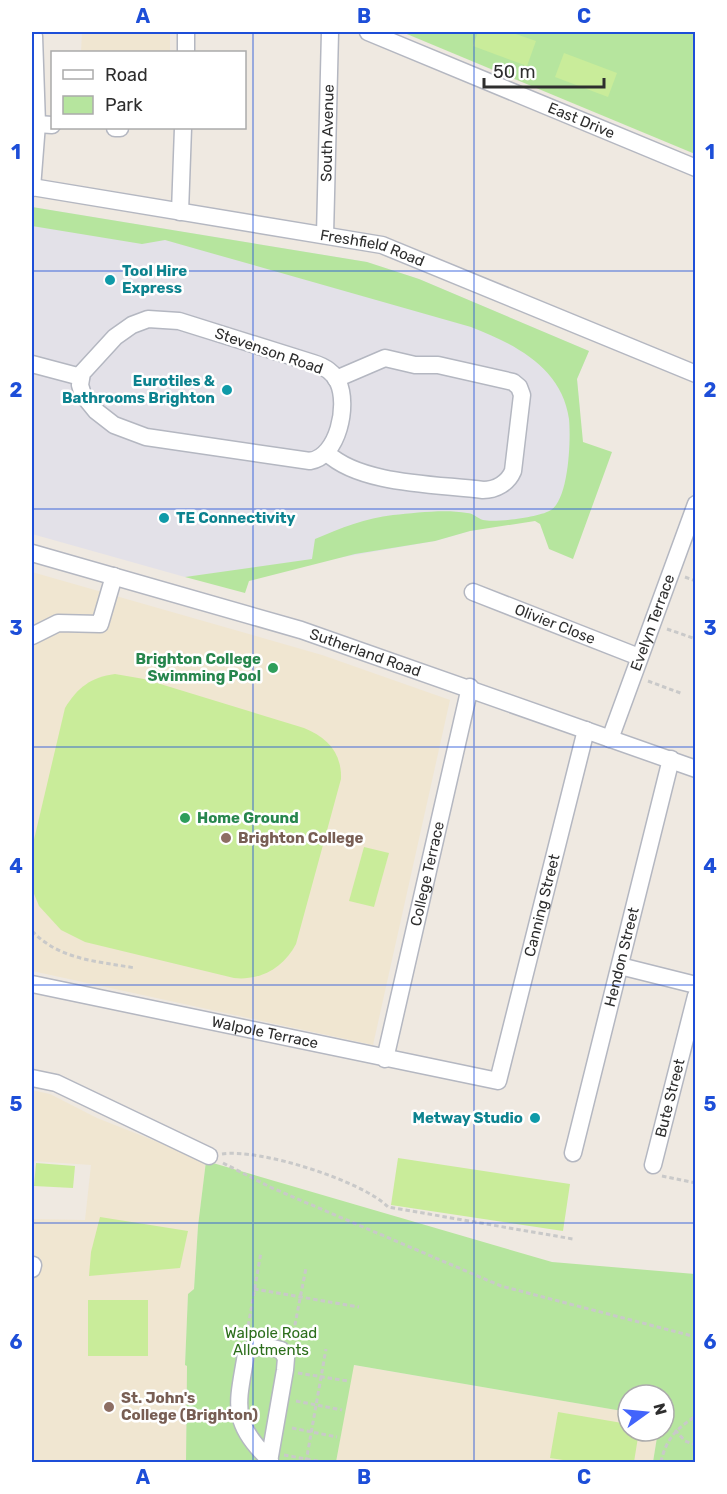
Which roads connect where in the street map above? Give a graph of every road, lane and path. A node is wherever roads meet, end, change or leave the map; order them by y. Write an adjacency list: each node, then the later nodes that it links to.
1 (186, 32): 5 (street)
2 (330, 32): 11 (street, South Avenue)
3 (368, 32): 8 (street, East Drive)
4 (34, 36): 6 (street)
5 (186, 51)
6 (45, 124): 9 (street)
7 (183, 129): 10 (street)
8 (696, 168)
9 (32, 188): 10 (street, Freshfield Road)
10 (180, 212): 11 (street, Freshfield Road)
11 (325, 235): 13 (street, Freshfield Road)
12 (32, 364): 14 (street)
13 (696, 375)
14 (81, 377): 15 (street, Stevenson Road); 16 (street)
15 (336, 379): 16 (street, Stevenson Road); 16 (street)
16 (327, 453)
17 (696, 504): 26 (street, Evelyn Terrace)
18 (32, 553): 19 (street, Sutherland Road)
19 (114, 576): 24 (street); 28 (street, Sutherland Road)
20 (685, 577): 21 (path)
21 (696, 581)
22 (473, 592): 26 (street, Olivier Close)
23 (667, 629): 25 (path)
24 (32, 636)
25 (696, 639)
26 (639, 657): 31 (street, Evelyn Terrace)
27 (648, 681): 29 (path)
28 (470, 687): 30 (street, Sutherland Road); 40 (street, College Terrace)
29 (683, 694)
30 (586, 730): 31 (street, Sutherland Road); 42 (street, Canning Street)
31 (610, 739): 32 (street, Sutherland Road)
32 (671, 759): 33 (street, Sutherland Road); 35 (street, Hendon Street)
33 (696, 768)
34 (32, 931): 36 (path)
35 (620, 966): 38 (street); 43 (street, Hendon Street)
36 (135, 969)
37 (32, 984): 40 (street, Walpole Terrace)
38 (696, 985)
39 (696, 996): 45 (street, Bute Street)
40 (385, 1059): 42 (street, Walpole Terrace)
41 (32, 1078): 44 (street)
42 (498, 1081)
43 (573, 1153)
44 (209, 1156): 47 (path); 53 (path)
45 (653, 1165): 46 (path)
46 (696, 1183)
47 (573, 1239)
48 (261, 1252): 50 (path)
49 (306, 1268): 51 (path)
50 (254, 1289): 51 (path); 55 (path)
51 (300, 1296): 52 (path); 56 (path)
52 (359, 1306)
53 (696, 1337)
54 (326, 1349): 57 (path)
55 (249, 1350): 56 (street); 70 (street)
56 (284, 1362): 57 (path); 59 (street)
57 (321, 1377): 58 (path); 60 (path)
58 (348, 1382)
59 (280, 1398): 60 (path); 63 (street)
60 (316, 1405): 61 (path); 66 (path)
61 (342, 1410)
62 (696, 1416): 64 (path)
63 (275, 1425): 66 (path); 70 (street)
64 (676, 1429)
65 (676, 1431): 69 (path)
66 (311, 1432): 67 (path); 71 (path)
67 (338, 1437)
68 (666, 1443): 73 (path)
69 (696, 1445)
70 (270, 1458): 71 (path)
71 (306, 1461): 72 (path)
72 (323, 1462)
73 (661, 1462)

